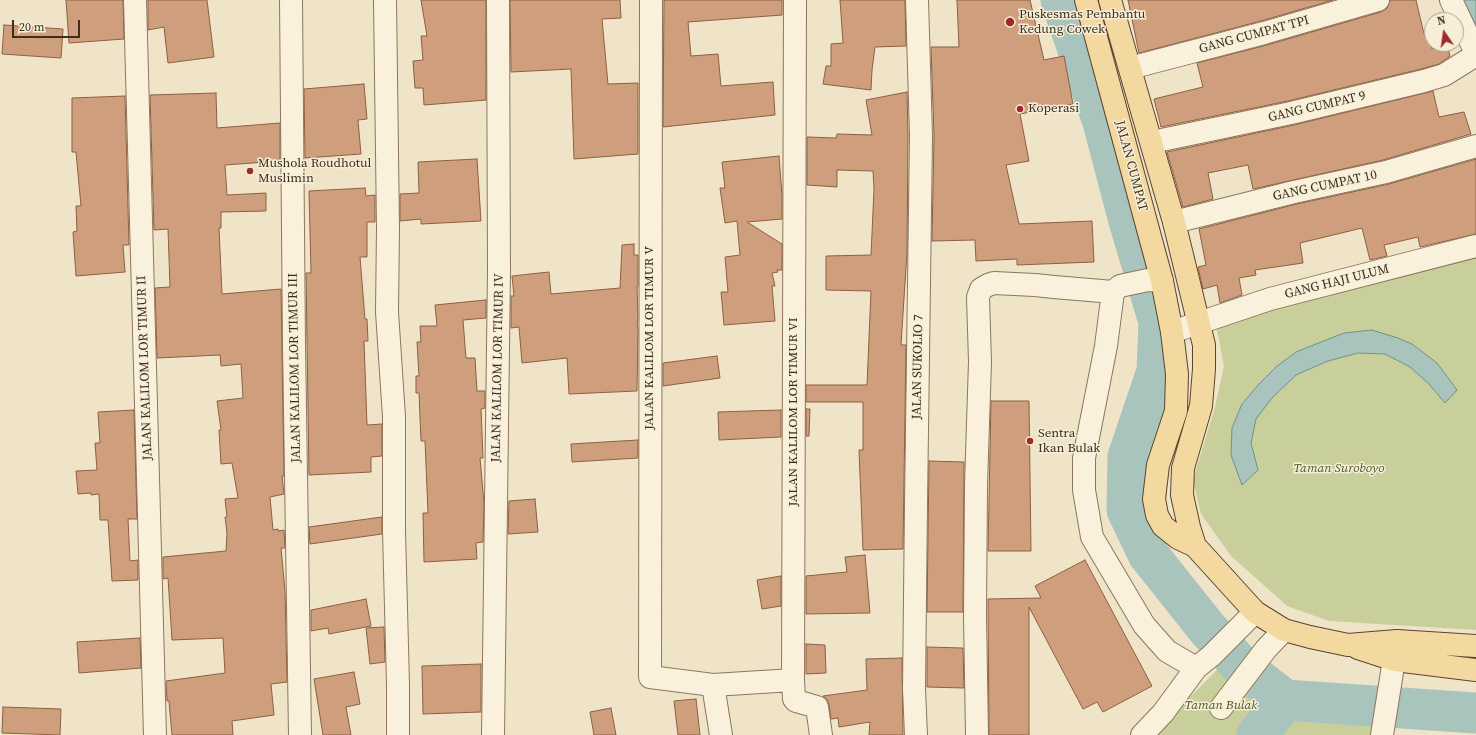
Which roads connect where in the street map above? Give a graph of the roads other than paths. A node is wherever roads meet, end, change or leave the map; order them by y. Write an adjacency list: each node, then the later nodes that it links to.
1 (135, 0): 32 (street, JALAN KALILOM LOR TIMUR II)
2 (291, 0): 33 (street, JALAN KALILOM LOR TIMUR III)
3 (385, 0): 34 (street)
4 (498, 0): 35 (street, JALAN KALILOM LOR TIMUR IV)
5 (651, 0): 29 (street, JALAN KALILOM LOR TIMUR V)
6 (795, 0): 28 (street, JALAN KALILOM LOR TIMUR VI)
7 (917, 0): 38 (street, JALAN SUKOLIO 7)
8 (1086, 0): 18 (main road, JALAN CUMPAT)
9 (1110, 0): 13 (main road, JALAN CUMPAT)
10 (1378, 0): 13 (street, GANG CUMPAT TPI)
11 (1451, 0): 12 (street)
12 (1476, 54): 14 (street, GANG CUMPAT 9)
13 (1130, 68): 14 (main road, JALAN CUMPAT)
14 (1152, 142): 16 (main road, JALAN CUMPAT)
15 (1476, 146): 16 (street, GANG CUMPAT 10)
16 (1174, 222): 19 (main road, JALAN CUMPAT)
17 (1476, 246): 19 (street, GANG HAJI ULUM)
18 (1138, 284): 20 (main road, JALAN CUMPAT); 26 (street); 39 (street)
19 (1199, 323): 20 (street, GANG HAJI ULUM); 21 (main road, JALAN CUMPAT)
20 (1172, 332): 21 (main road, JALAN CUMPAT)
21 (1195, 546): 22 (main road)
22 (1255, 612): 23 (main road); 26 (street)
23 (1284, 630): 25 (main road); 30 (street)
24 (1476, 646): 25 (main road)
25 (1396, 650): 27 (main road); 31 (street)
26 (1204, 662): 40 (street)
27 (1476, 670)
28 (793, 680): 29 (street); 37 (street, JALAN KALILOM LOR TIMUR VI)
29 (713, 685): 36 (street)
30 (1221, 708)
31 (1383, 731)
32 (155, 735)
33 (300, 735)
34 (398, 735)
35 (493, 735)
36 (721, 735)
37 (821, 735)
38 (916, 735)
39 (977, 735)
40 (1142, 735)

